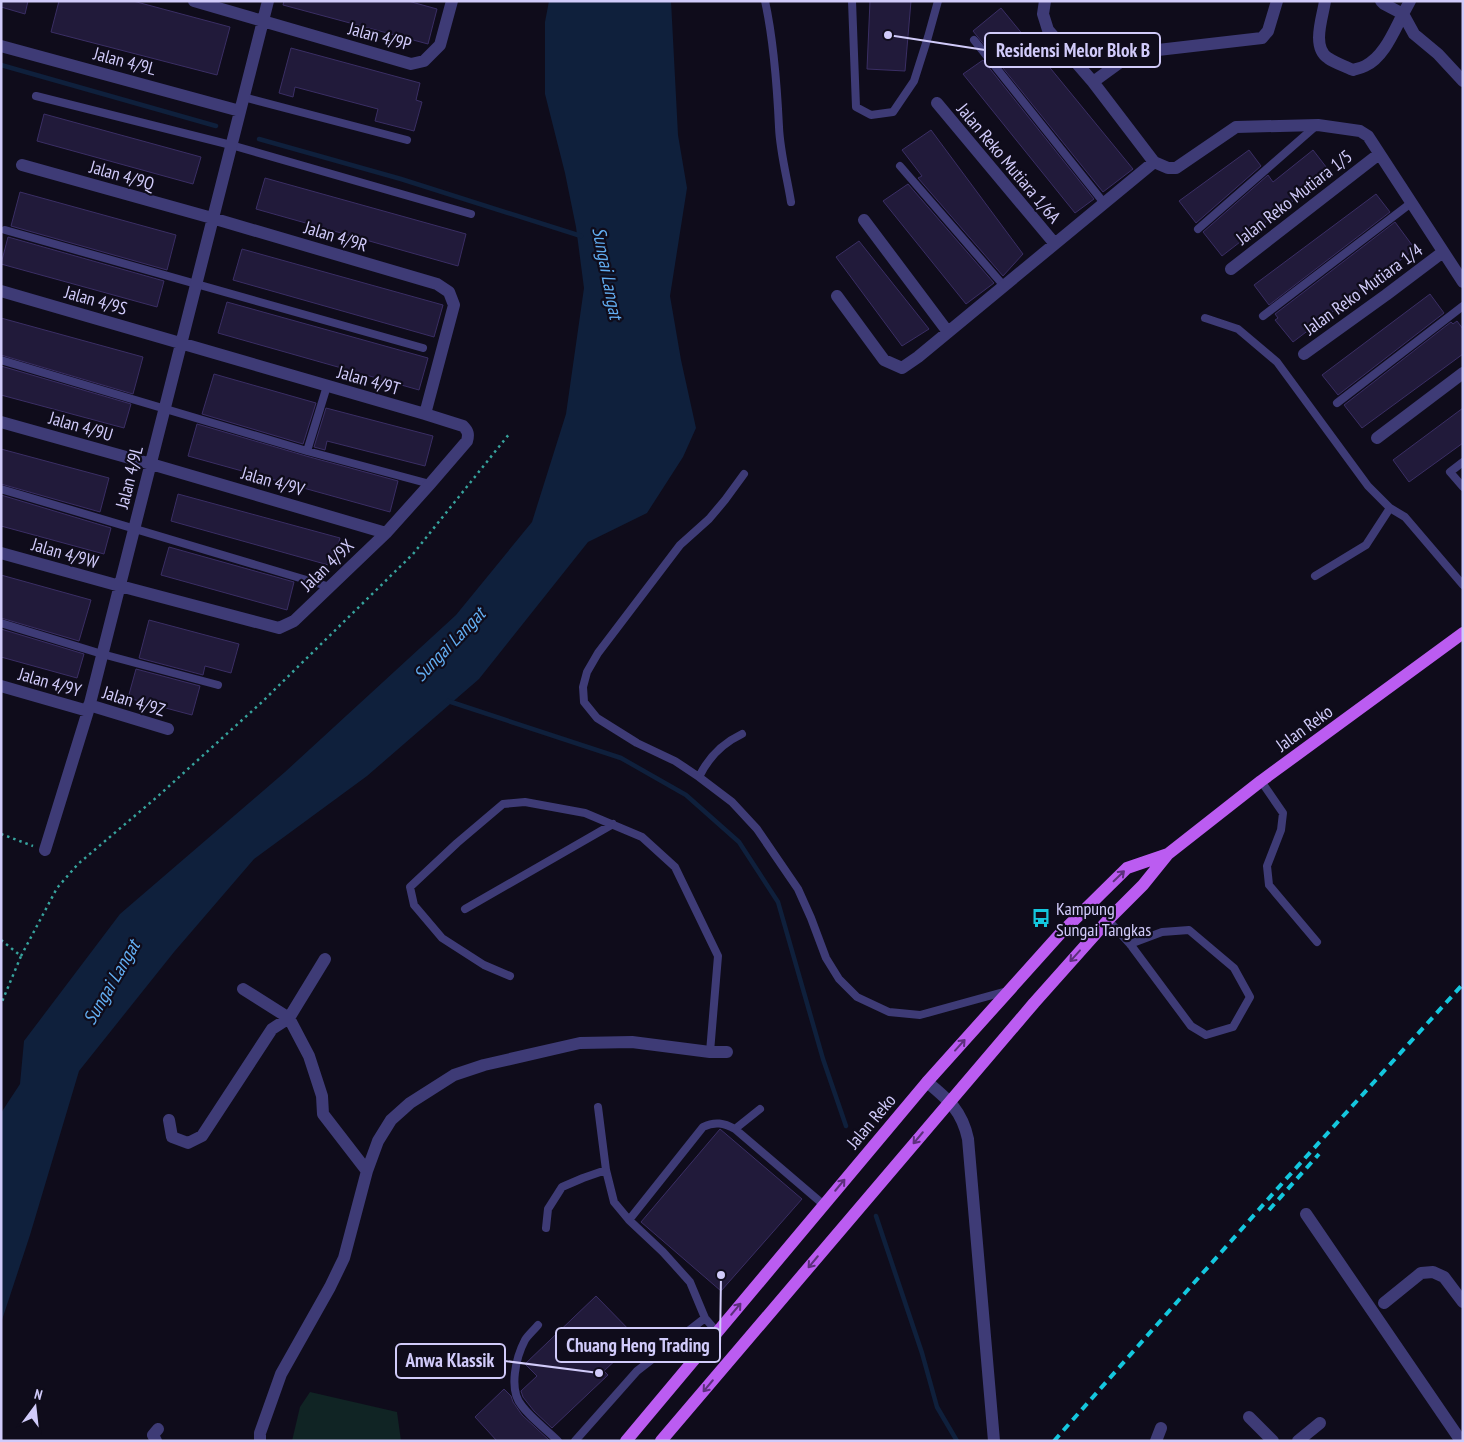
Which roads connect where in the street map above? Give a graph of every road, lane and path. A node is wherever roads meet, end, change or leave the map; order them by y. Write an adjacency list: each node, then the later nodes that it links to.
1 (194, 1): 13 (street, Jalan 4/9P)
2 (268, 1): 13 (street, Jalan 4/9L)
3 (452, 1): 13 (street, Jalan 4/9P)
4 (765, 1): 29 (lane)
5 (852, 1): 6 (lane)
6 (938, 1)
7 (1045, 1): 17 (street)
8 (1277, 1): 17 (street)
9 (1325, 1): 12 (street)
10 (1381, 1): 12 (street)
11 (1410, 1): 12 (street)
12 (1403, 14): 16 (street)
13 (263, 20): 19 (street, Jalan 4/9L)
14 (974, 40): 31 (lane)
15 (1, 46): 21 (street, Jalan 4/9L)
16 (1463, 81)
17 (1093, 82): 26 (street)
18 (36, 96): 24 (lane)
19 (244, 97): 21 (street, Jalan 4/9L); 23 (lane)
20 (937, 103): 37 (street, Jalan Reko Mutiara 1/6A)
21 (240, 111): 24 (street, Jalan 4/9L)
22 (1318, 125): 25 (street); 26 (street); 35 (lane)
23 (407, 140)
24 (231, 145): 32 (lane); 33 (street, Jalan 4/9L)
25 (1379, 154): 30 (street); 39 (street, Jalan Reko Mutiara 1/5)
26 (1154, 162): 31 (street)
27 (22, 165): 33 (street, Jalan 4/9Q)
28 (900, 166): 42 (lane)
29 (791, 202)
30 (1411, 203): 38 (street); 46 (lane)
31 (1104, 204): 37 (street)
32 (471, 214)
33 (212, 218): 41 (street, Jalan 4/9L); 57 (street, Jalan 4/9R)
34 (864, 220): 48 (street)
35 (1198, 229)
36 (5, 230): 41 (lane)
37 (1055, 244): 42 (street)
38 (1443, 252): 40 (street); 51 (street, Jalan Reko Mutiara 1/4)
39 (1231, 268)
40 (1463, 282)
41 (196, 284): 49 (street, Jalan 4/9L); 50 (lane)
42 (1004, 286): 48 (street)
43 (1, 291): 49 (street, Jalan 4/9S)
44 (837, 296): 48 (street)
45 (1463, 306): 55 (lane)
46 (1263, 316)
47 (1205, 318): 68 (lane)
48 (948, 332)
49 (181, 343): 54 (street, Jalan 4/9T); 56 (street, Jalan 4/9L)
50 (423, 348)
51 (1304, 354)
52 (1, 360): 56 (lane)
53 (1463, 373): 60 (street)
54 (327, 386): 57 (street, Jalan 4/9T); 61 (lane)
55 (1337, 403)
56 (164, 408): 61 (lane); 63 (street, Jalan 4/9L)
57 (425, 414): 65 (street, Jalan 4/9X)
58 (1, 422): 63 (street, Jalan 4/9U)
59 (510, 433): 95 (path)
60 (1377, 438)
61 (308, 451): 65 (lane)
62 (1463, 462): 66 (lane)
63 (151, 464): 69 (street, Jalan 4/9L); 70 (street, Jalan 4/9V)
64 (744, 474): 84 (lane)
65 (430, 484): 70 (street, Jalan 4/9X)
66 (1463, 487)
67 (1, 489): 69 (lane)
68 (1390, 508): 72 (lane); 73 (lane)
69 (134, 529): 74 (street, Jalan 4/9L); 75 (lane)
70 (386, 533): 75 (street, Jalan 4/9X)
71 (1, 553): 74 (street, Jalan 4/9W)
72 (1315, 576)
73 (1463, 585)
74 (120, 586): 75 (street, Jalan 4/9X); 78 (street, Jalan 4/9L)
75 (330, 587)
76 (1, 623): 78 (lane)
77 (1463, 633): 85 (main road, Jalan Reko)
78 (102, 654): 79 (lane); 81 (street, Jalan 4/9L)
79 (218, 685)
80 (1, 686): 81 (street, Jalan 4/9Y)
81 (89, 708): 82 (street, Jalan 4/9Z); 88 (street, Jalan 4/9L)
82 (168, 729)
83 (742, 734): 84 (lane)
84 (698, 777): 99 (lane)
85 (1261, 781): 89 (main road, Jalan Reko); 93 (lane)
86 (613, 824): 90 (lane); 97 (lane); 102 (lane)
87 (1, 834): 88 (path)
88 (45, 850)
89 (1168, 854): 91 (main road, Jalan Reko); 99 (main road, Jalan Reko, one-way to 89)
90 (465, 909)
91 (1108, 920): 94 (lane); 105 (main road, Jalan Reko, one-way to 105)
92 (1, 940): 95 (path)
93 (1317, 942)
94 (1130, 944): 94 (lane)
95 (21, 956): 100 (path)
96 (325, 959): 101 (street)
97 (510, 976)
98 (243, 989): 101 (street)
99 (1009, 991): 104 (main road, Jalan Reko, one-way to 99)
100 (1, 1004)
101 (289, 1018): 108 (street); 111 (street)
102 (710, 1052): 103 (street); 111 (street)
103 (727, 1052)
104 (927, 1082): 105 (street); 112 (main road, Jalan Reko, one-way to 104)
105 (950, 1101): 128 (main road, Jalan Reko, one-way to 128); 129 (street)
106 (598, 1107): 110 (lane)
107 (760, 1109): 109 (lane)
108 (169, 1120)
109 (735, 1129): 112 (lane); 114 (lane)
110 (606, 1170): 114 (lane); 115 (lane)
111 (367, 1172): 124 (street)
112 (824, 1205): 120 (main road, Jalan Reko, one-way to 112)
113 (1306, 1214): 133 (street)
114 (629, 1220): 118 (lane)
115 (546, 1228)
116 (1463, 1302): 117 (street)
117 (1384, 1303)
118 (705, 1318): 120 (lane); 126 (lane)
119 (538, 1325): 125 (lane)
120 (717, 1332): 127 (main road, Jalan Reko)
121 (1249, 1417): 131 (street)
122 (1320, 1423): 132 (street)
123 (1162, 1428): 130 (street)
124 (260, 1441)
125 (558, 1441)
126 (574, 1441)
127 (626, 1441)
128 (661, 1441)
129 (994, 1441)
130 (1156, 1441)
131 (1273, 1441)
132 (1298, 1441)
133 (1461, 1441)

